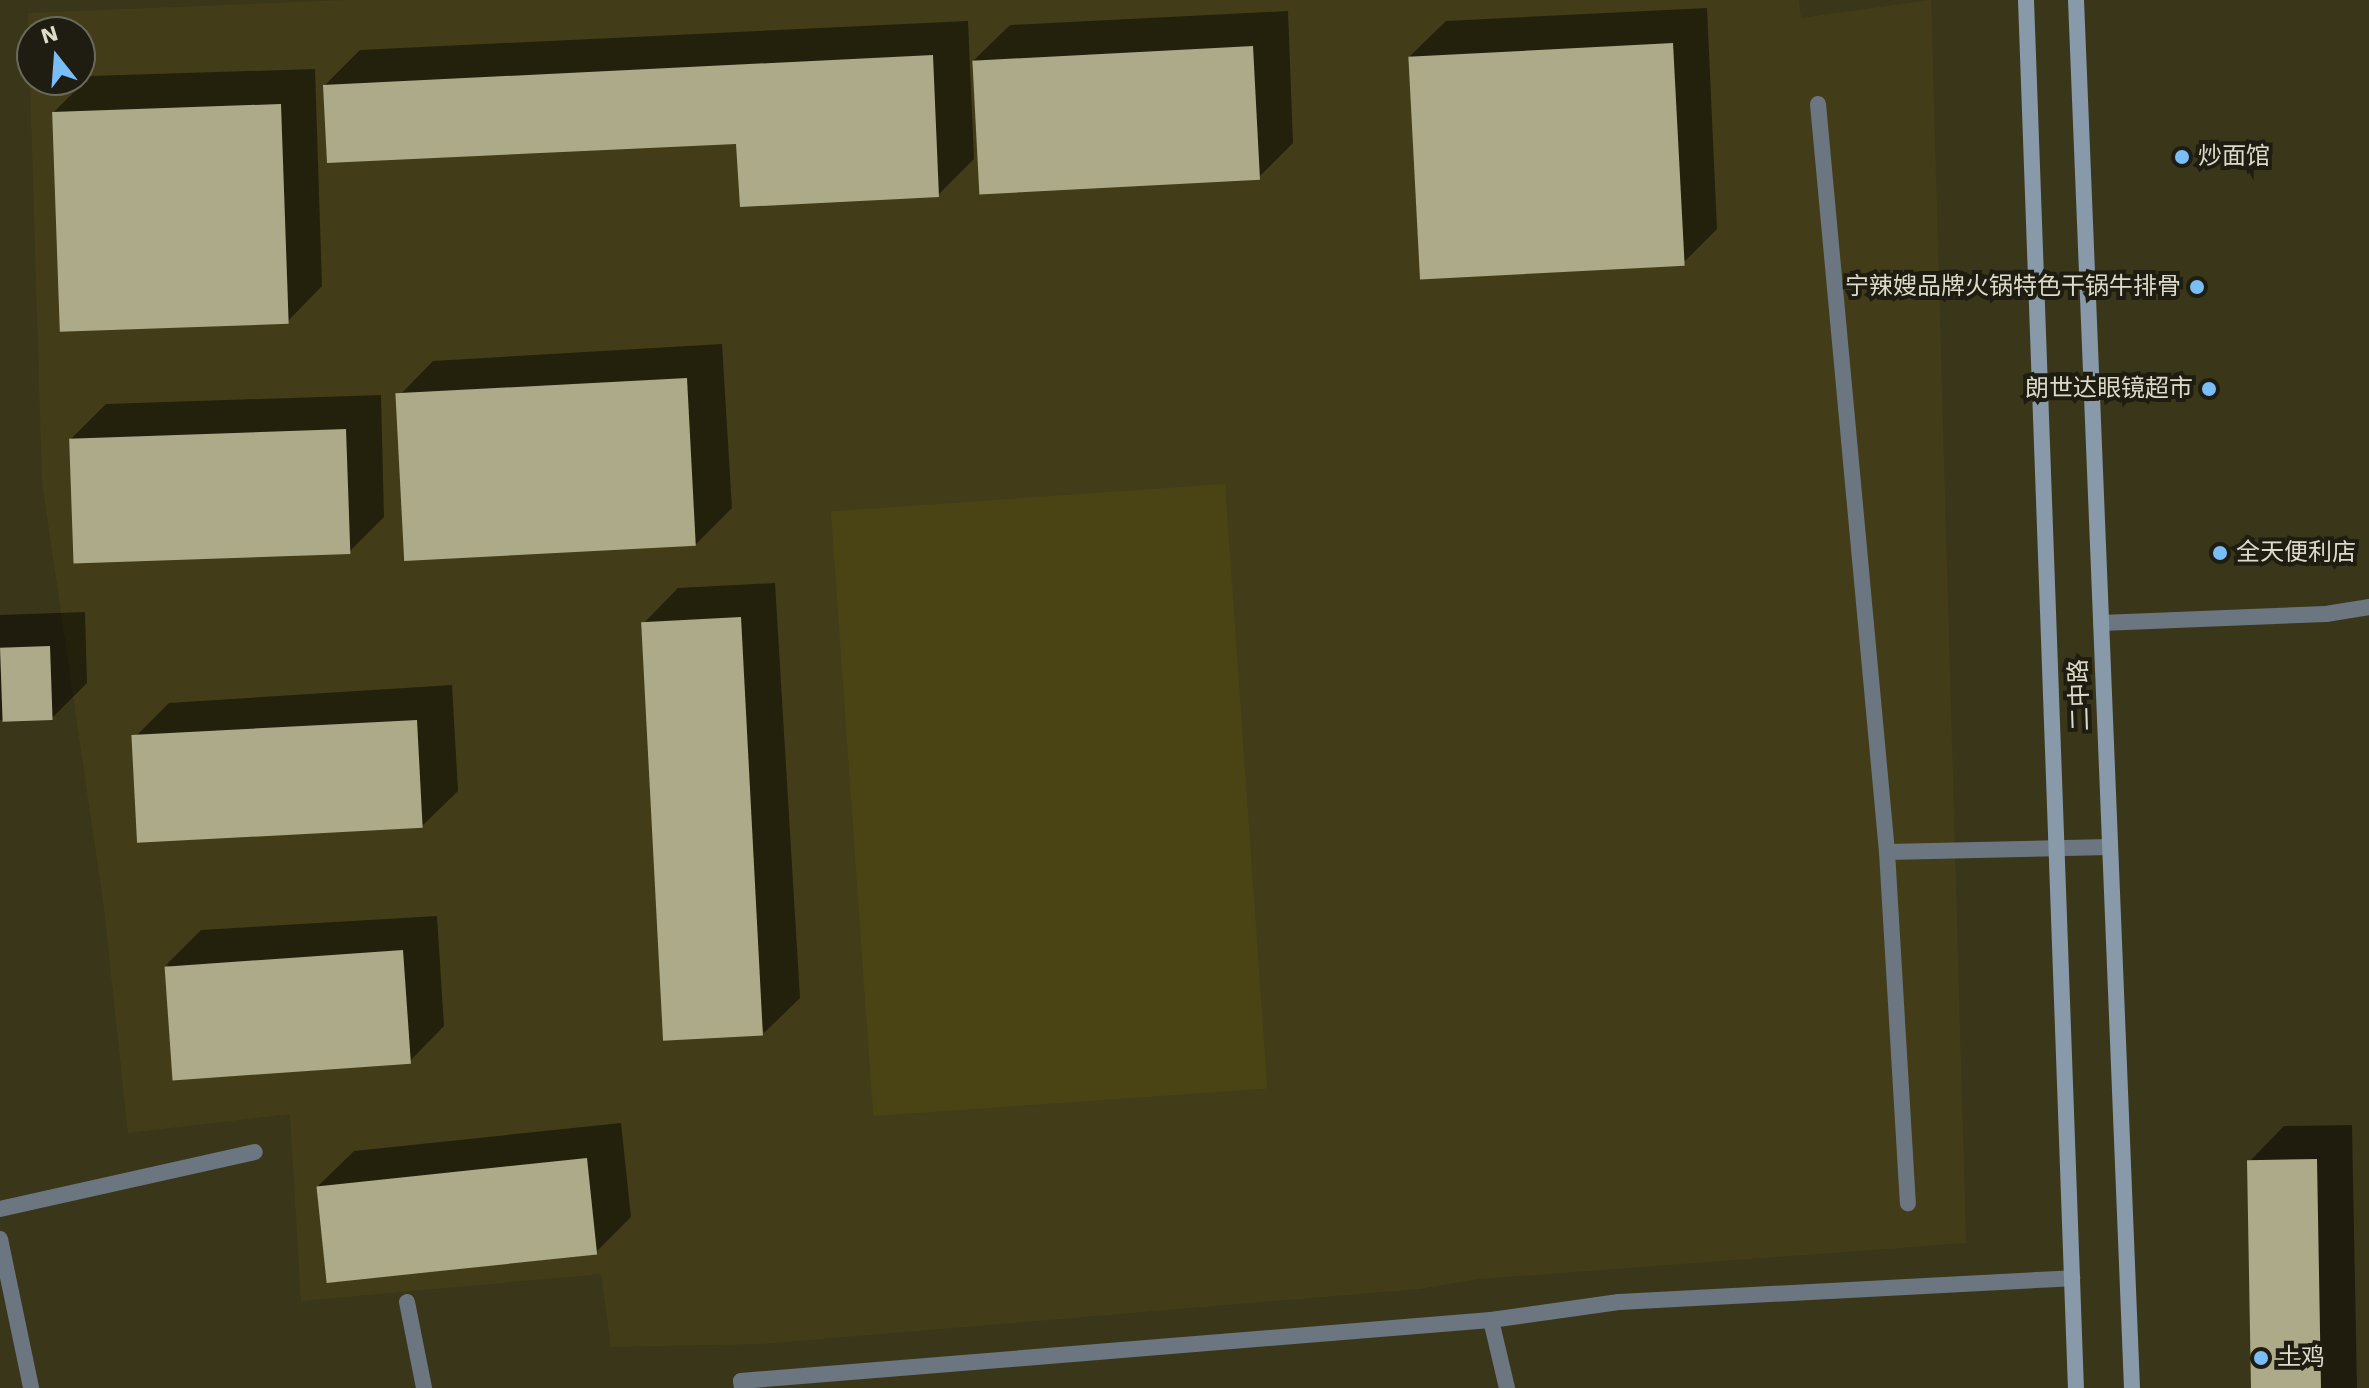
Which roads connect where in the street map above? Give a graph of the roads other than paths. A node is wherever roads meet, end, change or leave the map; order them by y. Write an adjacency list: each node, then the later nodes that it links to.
1 (2026, 0): 7 (main road, 二中路)
2 (2076, 0): 5 (main road, 二中路)
3 (1818, 104): 8 (street)
4 (2369, 607): 5 (street)
5 (2101, 623): 6 (main road, 二中路)
6 (2110, 847): 7 (street); 21 (main road, 二中路)
7 (2056, 848): 8 (street); 13 (main road, 二中路)
8 (1887, 852): 10 (street)
9 (255, 1152): 11 (street)
10 (1908, 1203)
11 (0, 1209)
12 (0, 1239): 16 (street)
13 (2072, 1278): 15 (street); 20 (main road, 二中路)
14 (407, 1302): 17 (street)
15 (1491, 1320): 18 (street); 19 (street)
16 (31, 1388)
17 (424, 1388)
18 (742, 1388)
19 (1507, 1388)
20 (2076, 1388)
21 (2132, 1388)

